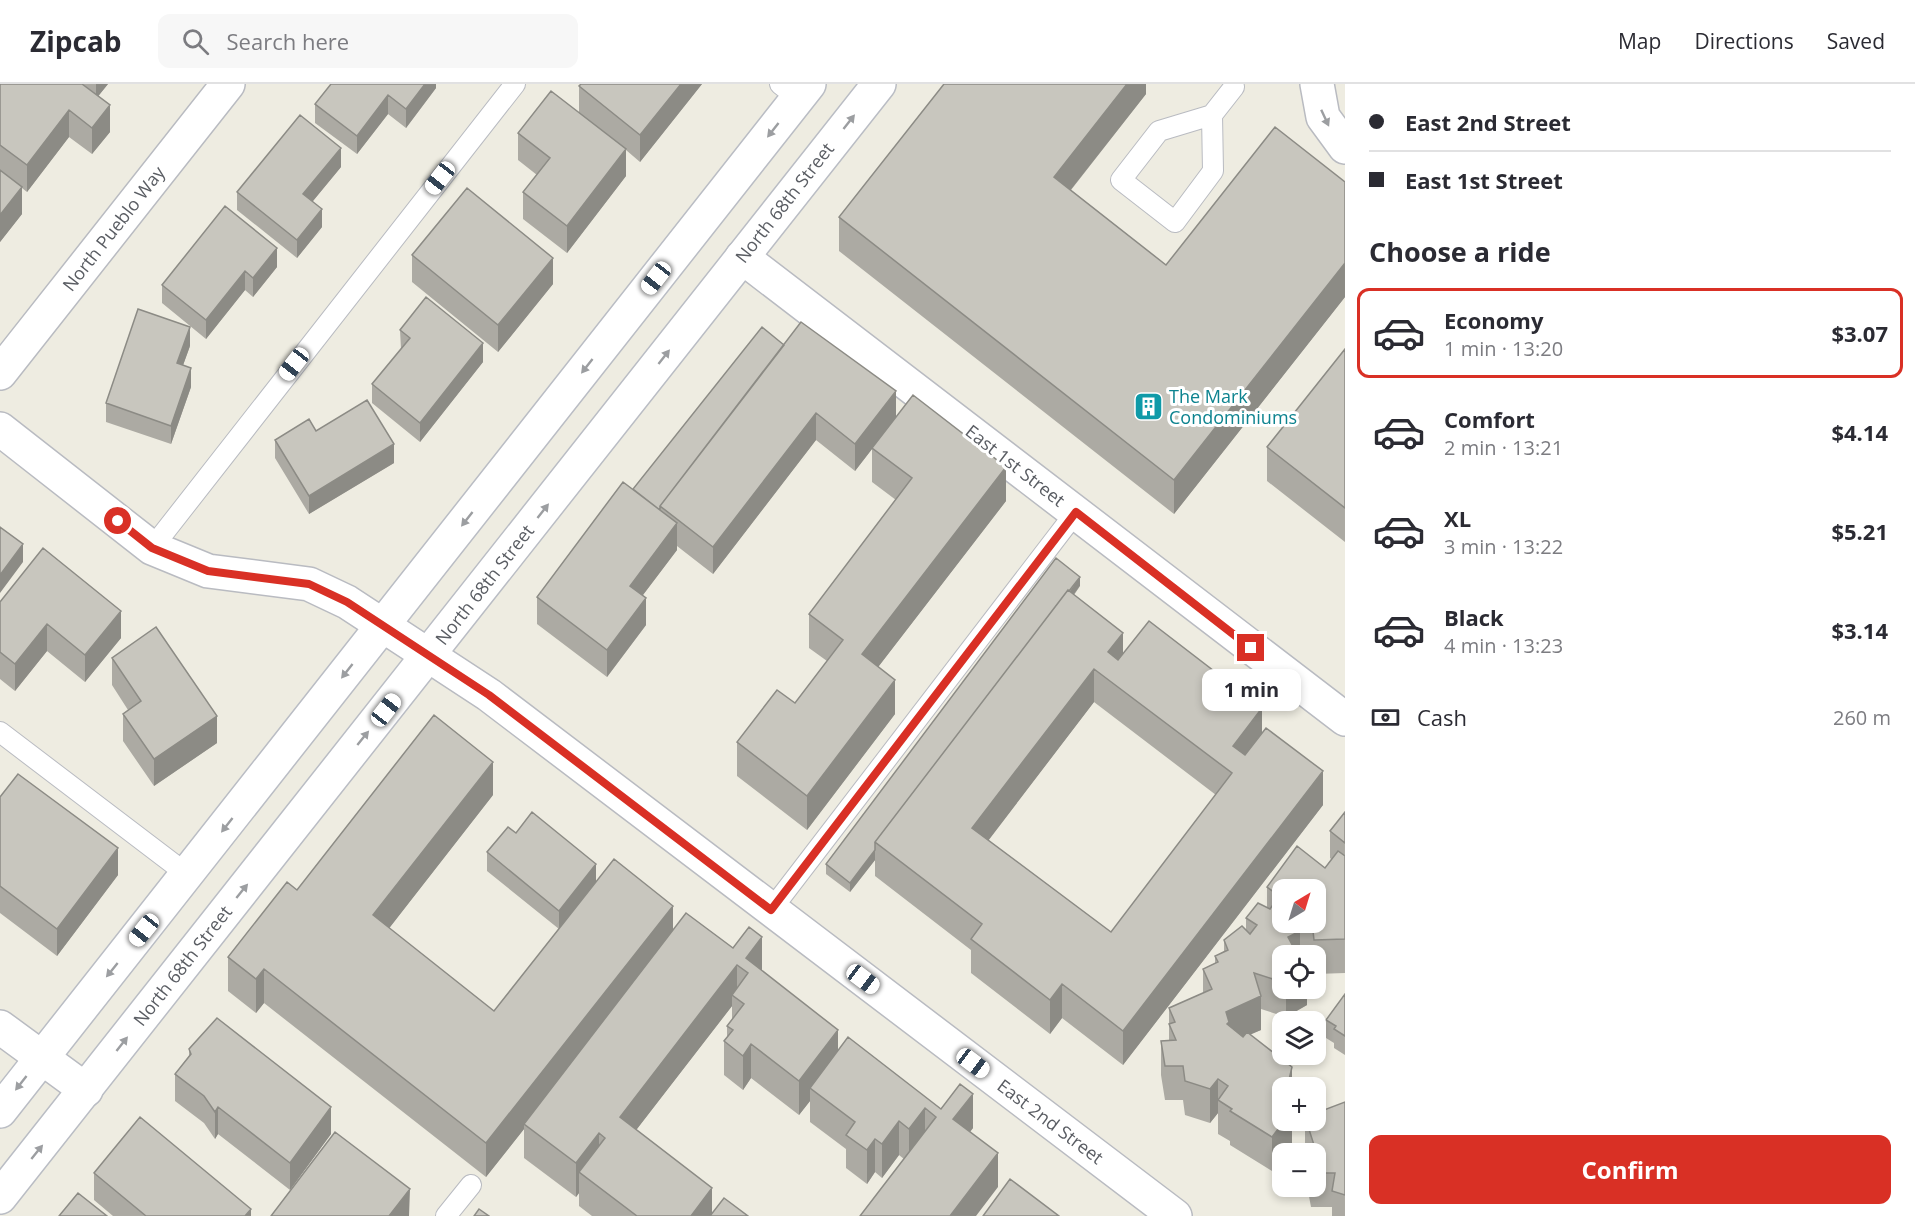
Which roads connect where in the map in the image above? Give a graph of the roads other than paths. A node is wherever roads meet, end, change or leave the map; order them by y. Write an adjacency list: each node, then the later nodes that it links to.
1 (228, 84): 12 (street, North Pueblo Way)
2 (514, 84): 15 (lane)
3 (879, 84): 11 (street, North 68th Street, one-way to 3)
4 (1317, 84): 8 (street, one-way to 8)
5 (1234, 87): 7 (lane)
6 (795, 89): 16 (street, one-way to 16)
7 (1212, 115): 9 (lane); 9 (lane)
8 (1345, 147)
9 (1174, 222): 10 (lane)
10 (1188, 238)
11 (742, 257): 14 (street, East 1st Street); 17 (street, North 68th Street, one-way to 11)
12 (0, 373)
13 (0, 429): 15 (street, East 2nd Street)
14 (1076, 512): 18 (street, East 1st Street); 21 (lane)
15 (152, 548): 16 (street, East 2nd Street)
16 (383, 625): 17 (street, East 2nd Street); 20 (street, one-way to 20)
17 (429, 656): 21 (street, East 2nd Street); 24 (street, North 68th Street, one-way to 17)
18 (1345, 719)
19 (0, 732): 20 (lane)
20 (188, 875): 23 (street, one-way to 23)
21 (771, 910): 29 (street, East 2nd Street)
22 (0, 1027): 23 (street)
23 (43, 1056): 24 (street); 25 (street, one-way to 25)
24 (86, 1090): 27 (street, North 68th Street, one-way to 24)
25 (0, 1111)
26 (471, 1185): 28 (lane)
27 (0, 1197)
28 (446, 1216)
29 (1175, 1216)

